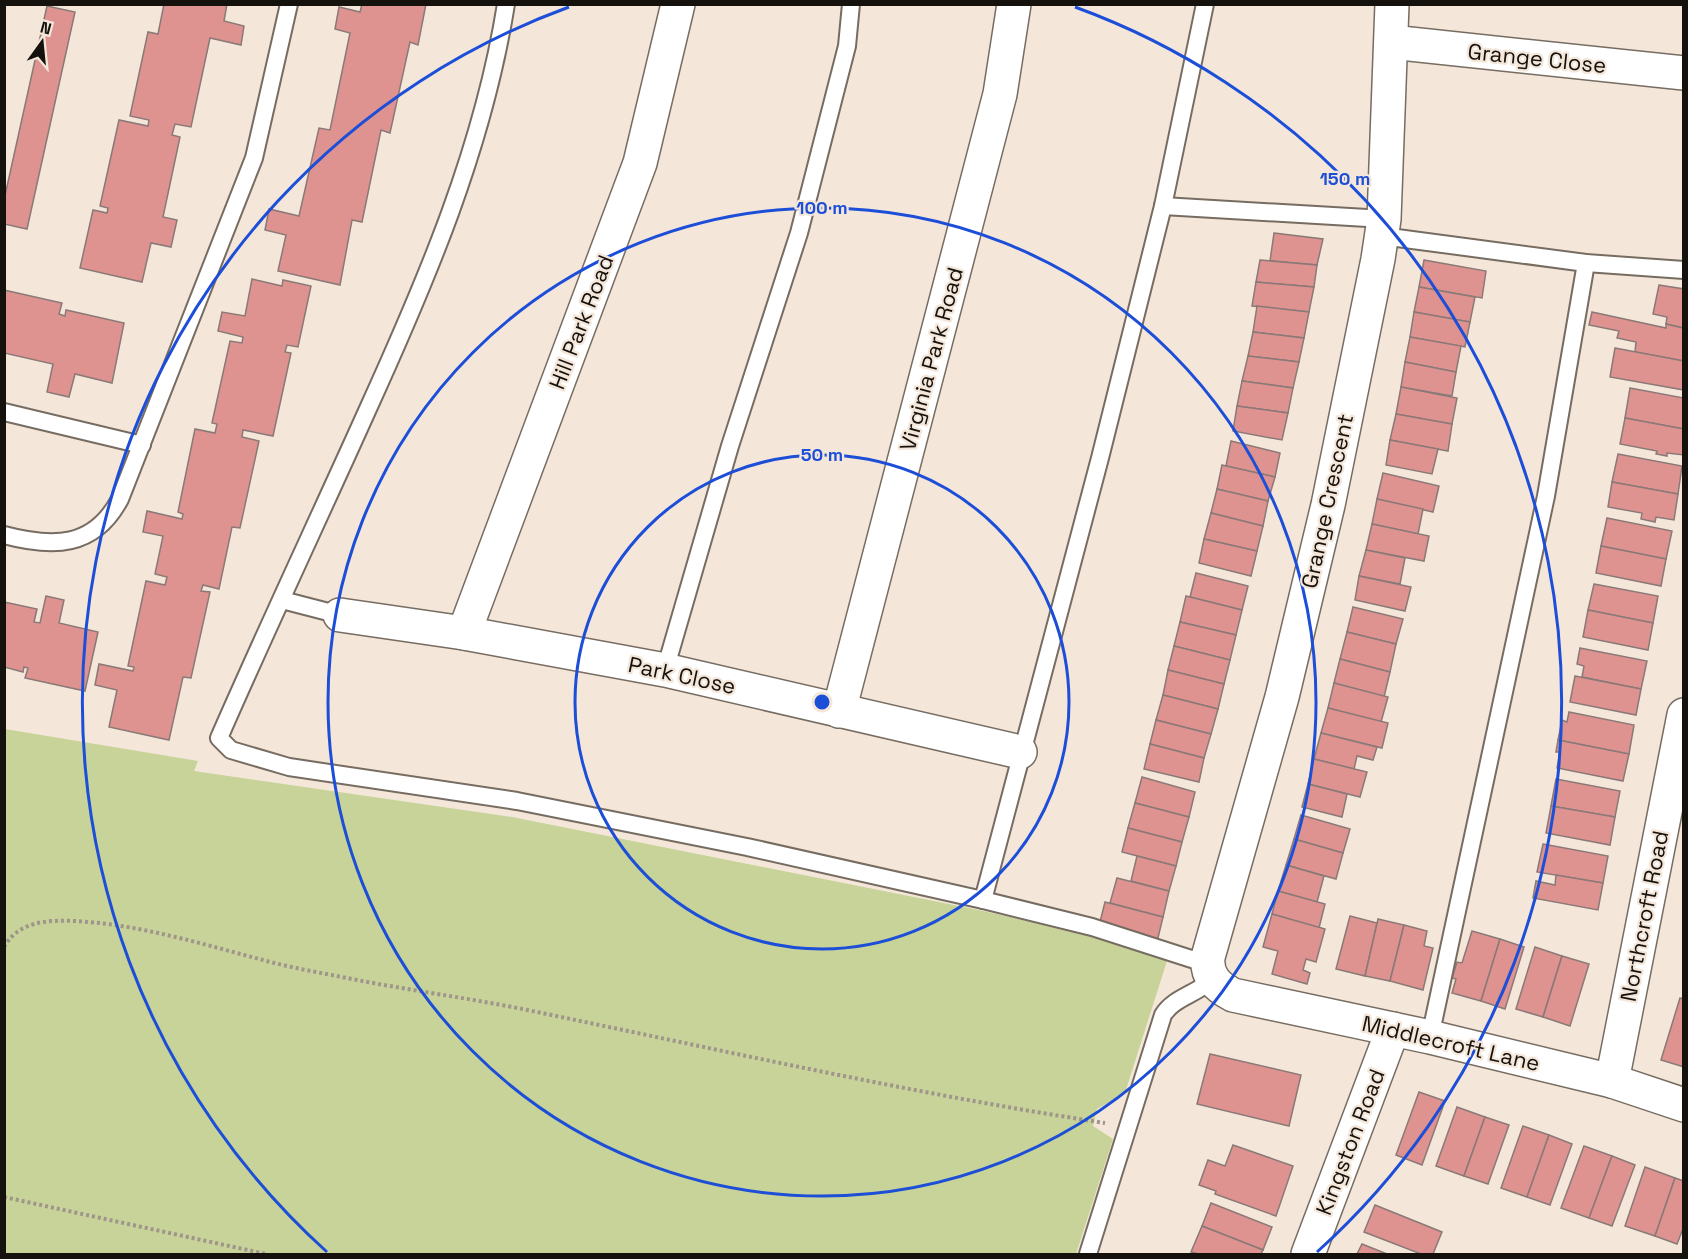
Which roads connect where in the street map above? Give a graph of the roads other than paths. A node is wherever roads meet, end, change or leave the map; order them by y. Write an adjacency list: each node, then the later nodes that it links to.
1 (289, 4): 15 (lane)
2 (506, 4): 17 (lane)
3 (678, 4): 19 (street, Hill Park Road)
4 (851, 4): 20 (lane)
5 (1014, 4): 21 (street, Virginia Park Road)
6 (1204, 4): 10 (lane)
7 (1392, 4): 8 (street, Grange Crescent)
8 (1390, 42): 9 (street, Grange Close); 11 (street, Grange Crescent)
9 (1683, 73)
10 (1163, 206): 11 (lane); 23 (lane)
11 (1383, 228): 12 (lane); 25 (street, Grange Crescent)
12 (1586, 263): 13 (lane); 27 (lane)
13 (1683, 270)
14 (4, 412): 15 (lane)
15 (142, 445): 16 (lane)
16 (4, 535)
17 (282, 600): 18 (lane); 24 (lane)
18 (340, 615): 19 (street, Park Close)
19 (464, 633): 20 (street, Park Close)
20 (665, 670): 21 (street, Park Close)
21 (839, 711): 23 (street, Park Close)
22 (1683, 716): 28 (street, Northcroft Road)
23 (1020, 752): 24 (lane)
24 (983, 900): 25 (lane)
25 (1212, 976): 26 (street, Middlecroft Lane); 30 (lane)
26 (1393, 1029): 27 (street, Middlecroft Lane); 31 (street, Kingston Road)
27 (1430, 1037): 28 (street, Middlecroft Lane)
28 (1612, 1081): 29 (street, Middlecroft Lane)
29 (1683, 1105)
30 (1088, 1254)
31 (1308, 1254)

